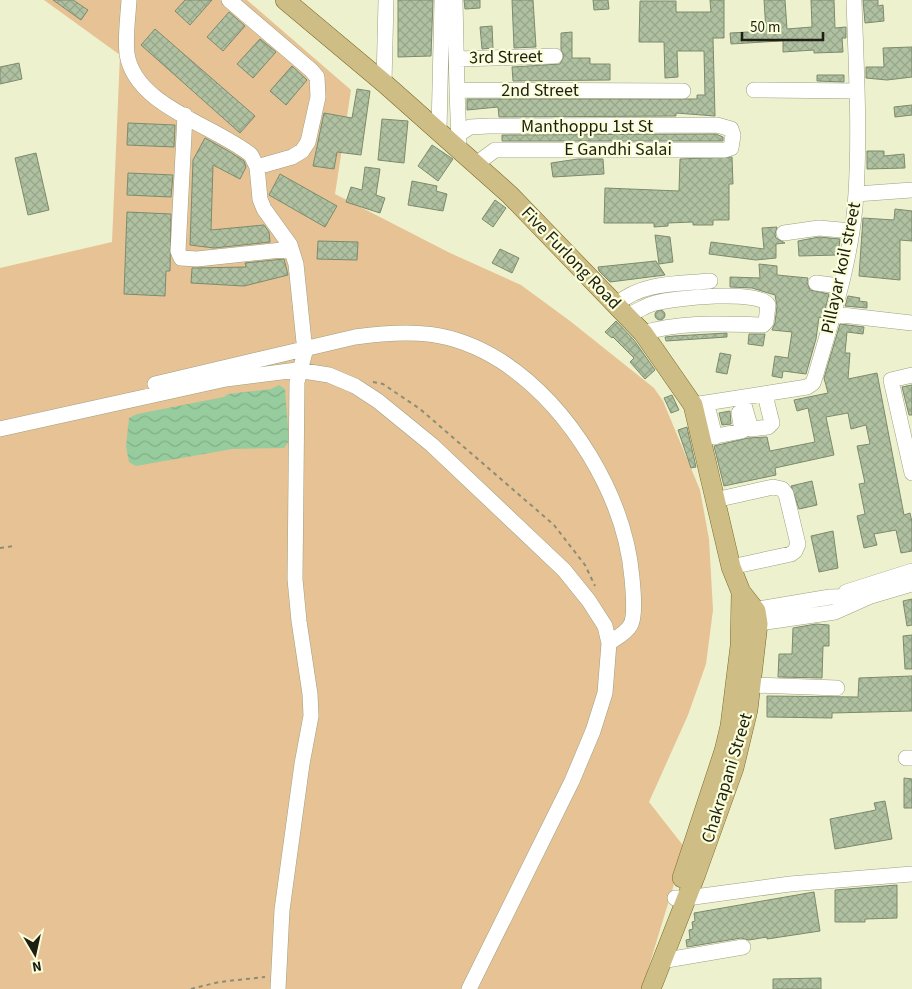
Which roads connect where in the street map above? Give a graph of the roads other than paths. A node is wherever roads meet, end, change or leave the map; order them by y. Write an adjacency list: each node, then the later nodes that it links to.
1 (129, 0): 15 (street)
2 (229, 0): 22 (street)
3 (285, 0): 10 (main road, Five Furlong Road)
4 (386, 0): 10 (street)
5 (442, 0): 18 (street)
6 (455, 0): 9 (street)
7 (854, 0): 13 (street, Pillayar koil street)
8 (555, 56): 9 (street, 3rd Street)
9 (457, 59): 11 (street)
10 (384, 83): 18 (main road, Five Furlong Road)
11 (457, 90): 14 (street, 2nd Street); 19 (street)
12 (754, 90): 13 (street)
13 (857, 90): 24 (street, Pillayar koil street)
14 (683, 91)
15 (185, 115): 22 (street); 27 (street)
16 (718, 125): 17 (street, Manthoppu 1st St); 20 (street, E Gandhi Salai)
17 (492, 126): 19 (street, Manthoppu 1st St); 20 (street)
18 (439, 132): 19 (main road, Five Furlong Road)
19 (459, 142): 21 (main road, Five Furlong Road)
20 (495, 150): 21 (street)
21 (476, 164): 31 (main road, Five Furlong Road)
22 (257, 167): 27 (street)
23 (912, 190): 24 (street)
24 (856, 194): 25 (street, Pillayar koil street)
25 (852, 231): 26 (street); 30 (street, Pillayar koil street)
26 (784, 233)
27 (291, 248): 35 (street)
28 (710, 282): 31 (street)
29 (816, 283): 30 (street)
30 (840, 286): 32 (street, Pillayar koil street)
31 (622, 310): 34 (main road, Five Furlong Road); 34 (street)
32 (833, 314): 33 (street); 38 (street, Pillayar koil street)
33 (912, 323)
34 (643, 333): 40 (main road, Five Furlong Road)
35 (305, 348): 36 (street); 41 (street); 52 (street)
36 (300, 370): 42 (street); 52 (street); 59 (street)
37 (912, 375): 44 (street)
38 (765, 395): 39 (street, Pillayar koil street); 39 (street)
39 (739, 401): 40 (street, Pillayar koil street); 43 (street)
40 (699, 411): 43 (main road, Five Furlong Road)
41 (0, 420)
42 (0, 429)
43 (708, 438): 45 (main road, Five Furlong Road)
44 (912, 473)
45 (714, 500): 46 (main road, Five Furlong Road); 46 (street)
46 (731, 567): 51 (main road, Five Furlong Road)
47 (912, 570): 50 (street)
48 (912, 584): 50 (street)
49 (912, 589): 50 (street)
50 (832, 604): 51 (street)
51 (749, 618): 53 (main road, Chakrapani Street); 56 (main road)
52 (609, 642): 60 (street)
53 (752, 685): 54 (street); 56 (main road, Chakrapani Street)
54 (837, 688)
55 (912, 874): 56 (street)
56 (681, 898): 58 (main road); 61 (main road)
57 (743, 947): 58 (street)
58 (661, 961): 62 (main road)
59 (273, 985)
60 (469, 989)
61 (640, 989)
62 (651, 989)

